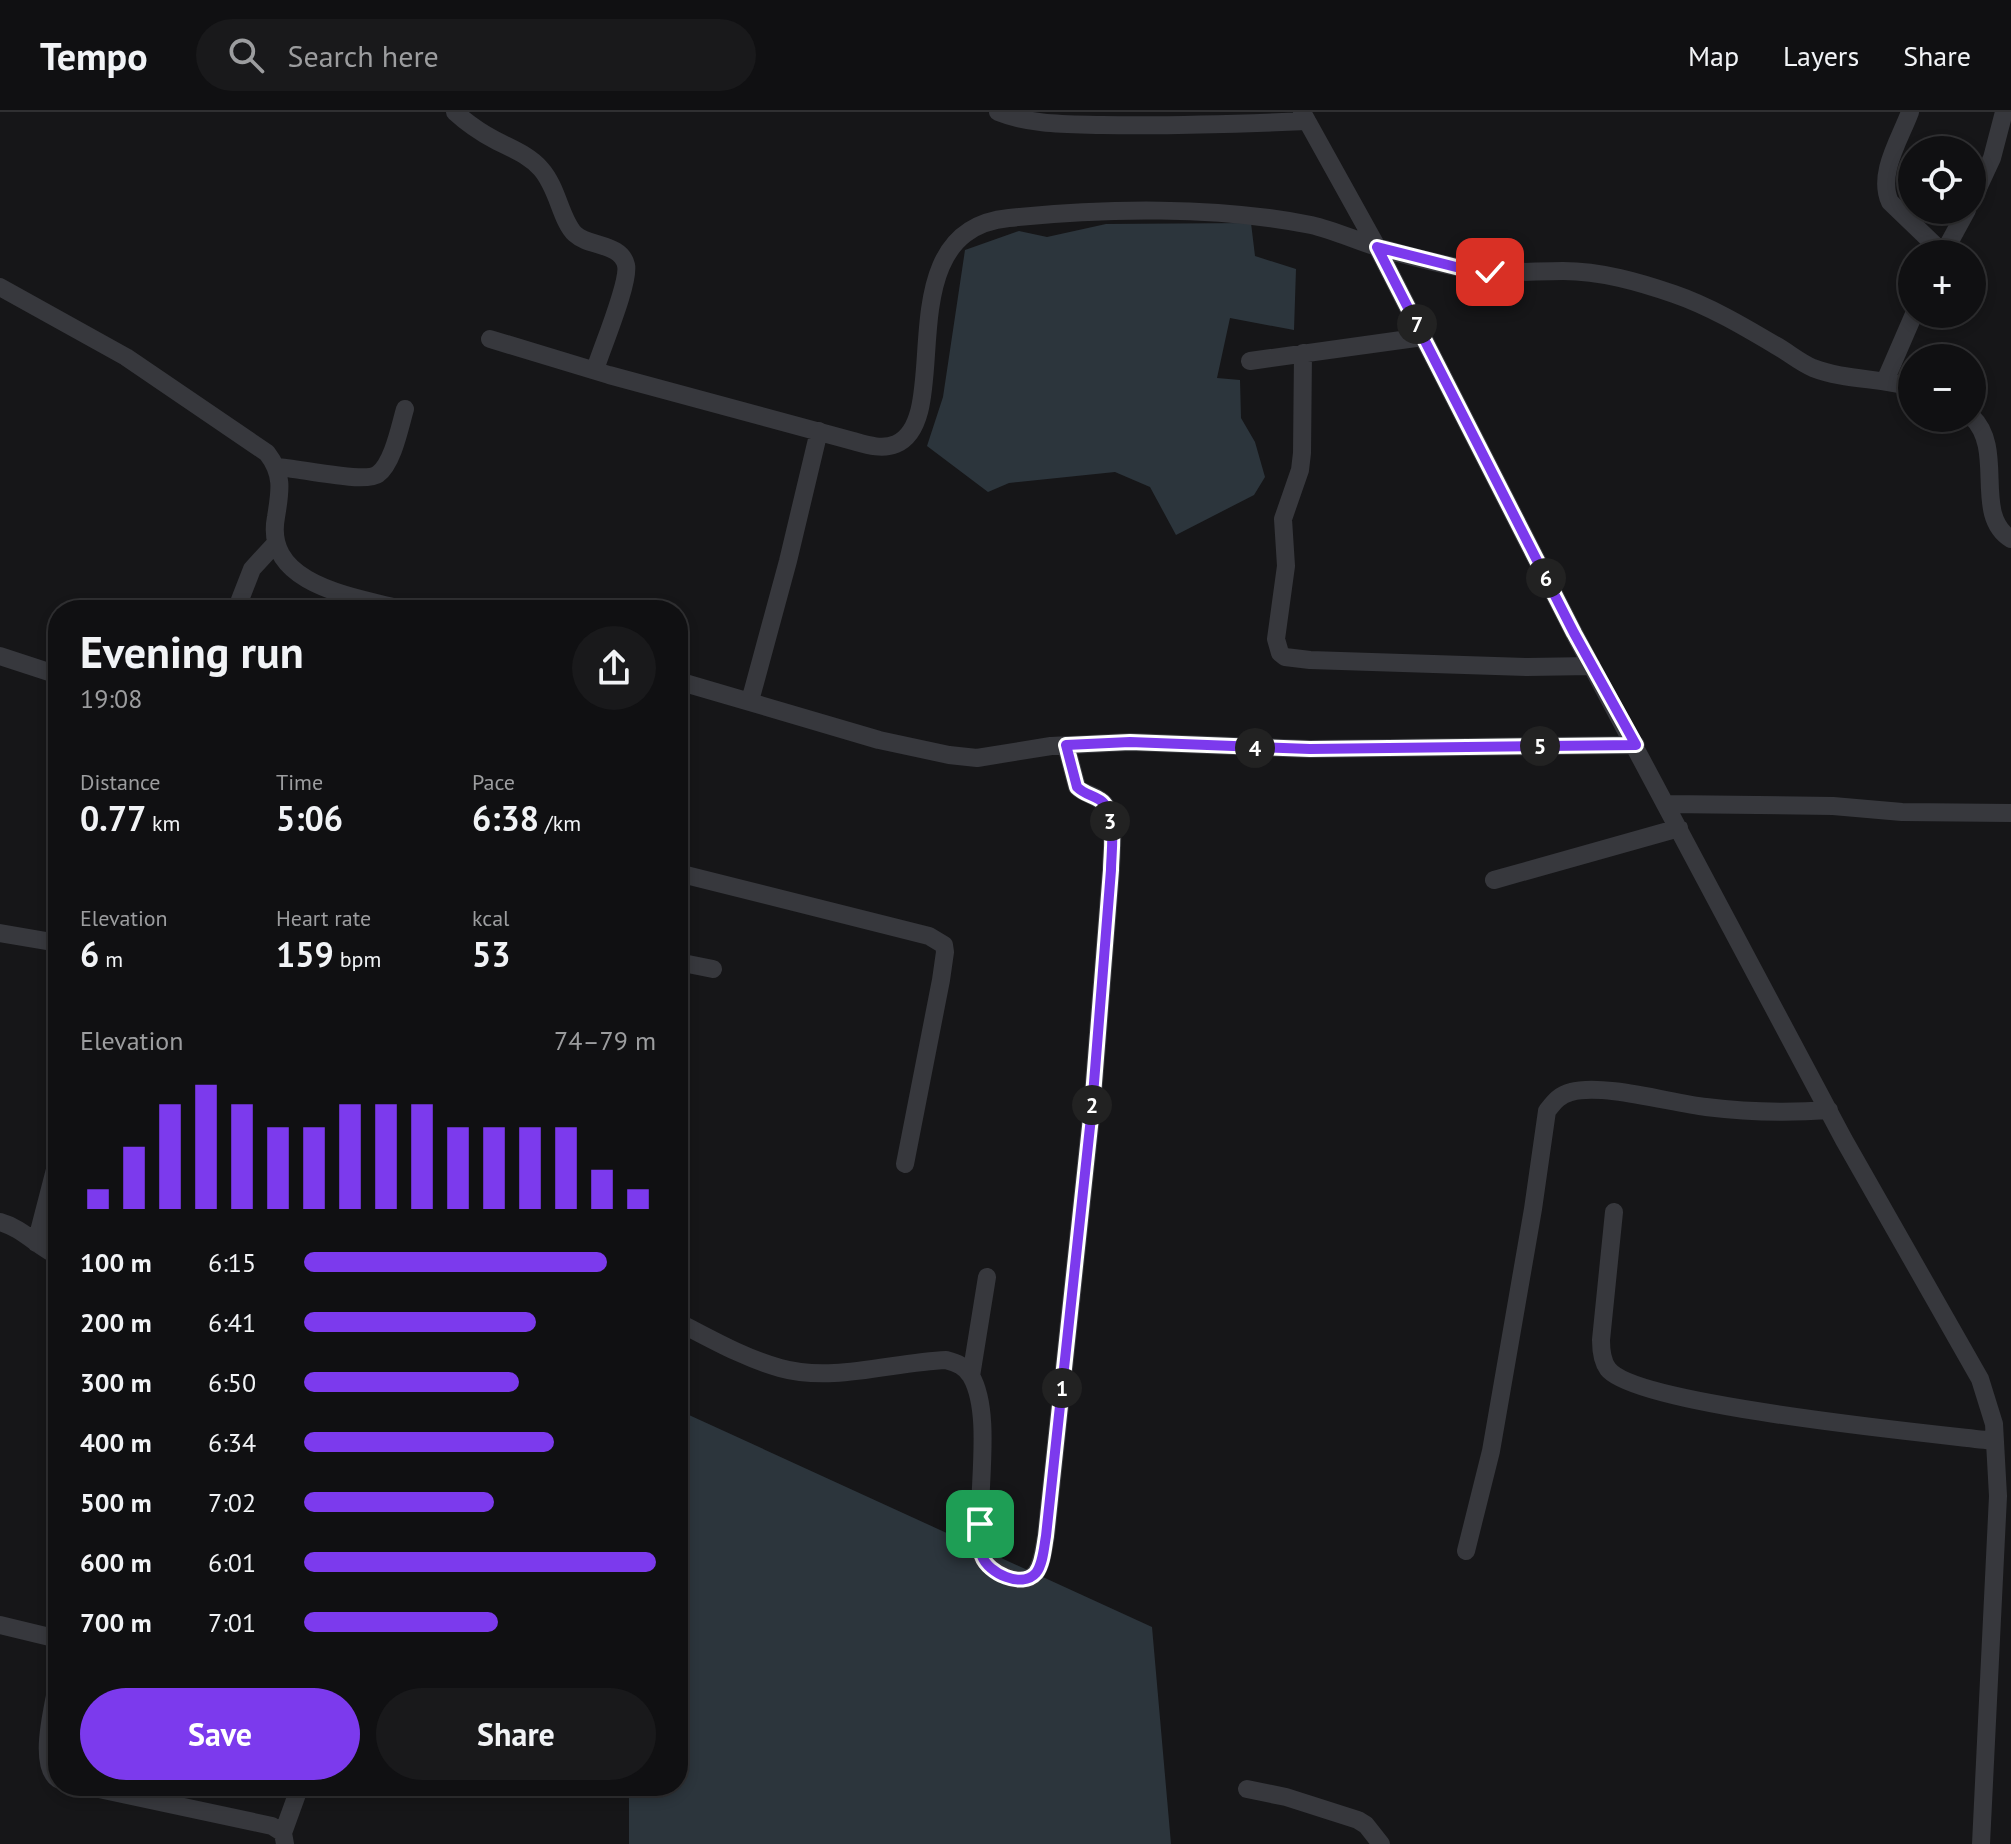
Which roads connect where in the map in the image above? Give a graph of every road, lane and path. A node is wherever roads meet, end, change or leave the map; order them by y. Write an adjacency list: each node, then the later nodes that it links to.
1 (455, 112): 15 (street)
2 (998, 112): 5 (street)
3 (1910, 112): 7 (street)
4 (2004, 112): 6 (street)
5 (1304, 117): 8 (street)
6 (1986, 171)
7 (1929, 240)
8 (1377, 247): 11 (street); 16 (street); 19 (street)
9 (0, 287): 21 (street)
10 (1908, 328): 16 (street)
11 (1423, 337): 13 (street); 27 (street)
12 (490, 339): 15 (street)
13 (1303, 353): 14 (street); 27 (street)
14 (1250, 361)
15 (595, 370): 19 (street)
16 (1885, 381): 17 (street)
17 (1898, 384)
18 (405, 409): 21 (street)
19 (819, 431): 30 (street)
20 (1983, 432): 22 (street)
21 (277, 467): 23 (street)
22 (2011, 539)
23 (275, 544): 24 (street); 25 (street)
24 (240, 600)
25 (372, 600)
26 (0, 656): 28 (street)
27 (1592, 666): 32 (street)
28 (48, 672)
29 (688, 684): 30 (street)
30 (750, 701): 31 (street)
31 (1066, 745): 32 (street); 51 (street)
32 (1636, 745): 33 (street)
33 (1667, 804): 34 (street); 35 (street)
34 (2011, 813)
35 (1679, 828): 37 (street); 42 (street)
36 (688, 876): 43 (street)
37 (1494, 880)
38 (0, 933): 39 (street)
39 (48, 941)
40 (688, 964): 41 (street)
41 (713, 969)
42 (1829, 1110): 52 (street); 53 (street)
43 (905, 1164)
44 (48, 1197): 47 (street)
45 (1614, 1212): 52 (street)
46 (0, 1222): 47 (street)
47 (36, 1243): 48 (street)
48 (48, 1250)
49 (987, 1277): 51 (street)
50 (688, 1327): 51 (street)
51 (971, 1376)
52 (1995, 1441): 61 (street)
53 (1466, 1551)
54 (0, 1625): 55 (street)
55 (48, 1637)
56 (1247, 1789): 60 (street)
57 (132, 1796): 59 (street)
58 (297, 1796): 59 (street)
59 (284, 1839)
60 (1381, 1844)
61 (1981, 1844)

